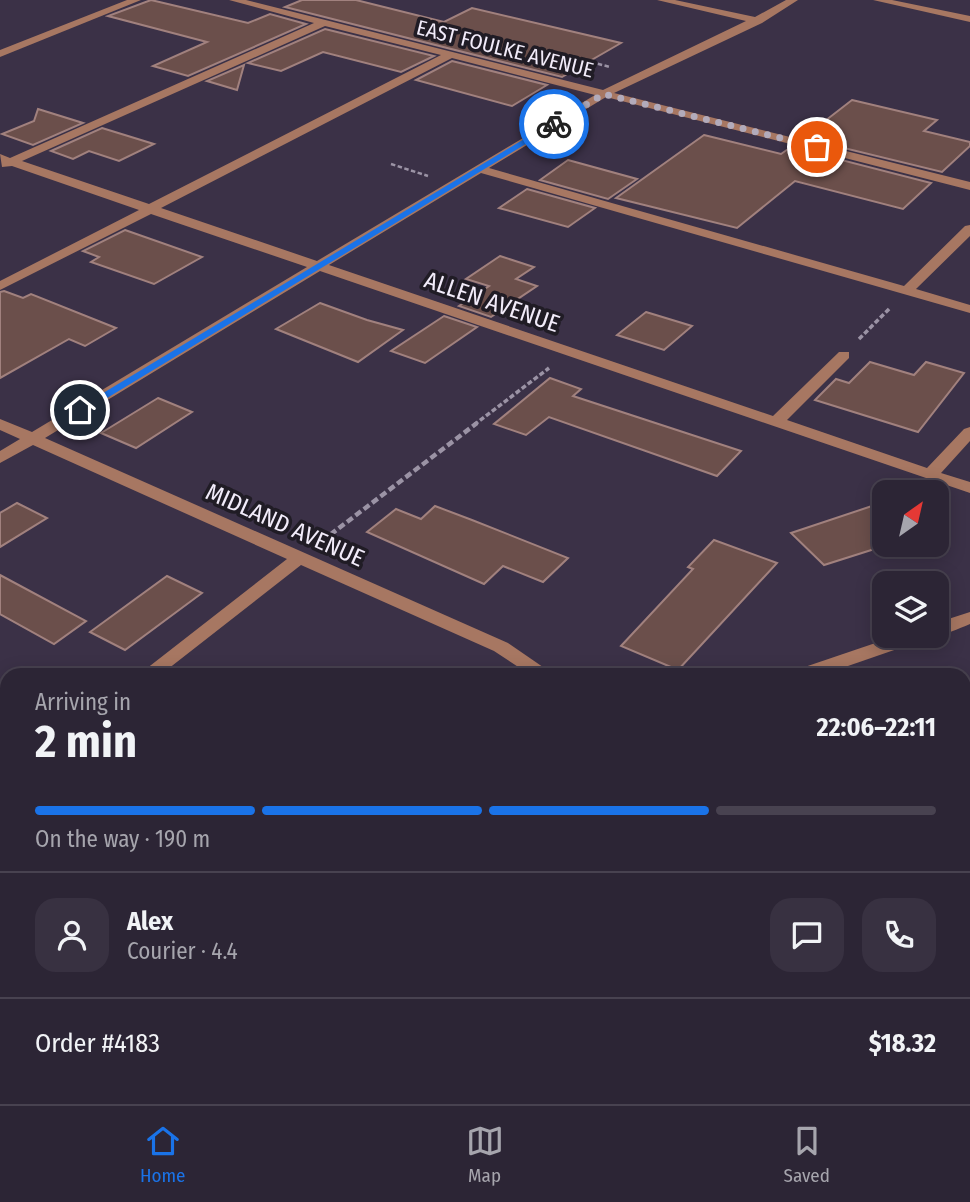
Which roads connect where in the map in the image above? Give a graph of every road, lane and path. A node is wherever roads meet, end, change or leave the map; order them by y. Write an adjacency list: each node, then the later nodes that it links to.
1 (136, 0): 9 (street)
2 (234, 0): 8 (street, EAST FOULKE AVENUE)
3 (662, 0): 7 (street)
4 (793, 0): 7 (street)
5 (877, 0): 6 (street)
6 (970, 19)
7 (758, 21): 11 (street)
8 (323, 23): 10 (street, EAST FOULKE AVENUE); 12 (street)
9 (0, 54)
10 (450, 55): 11 (street, EAST FOULKE AVENUE); 17 (street)
11 (604, 94): 14 (street); 16 (street, EAST FOULKE AVENUE)
12 (4, 162): 17 (street, ALLEN AVENUE)
13 (391, 164): 15 (path)
14 (479, 169): 19 (street); 21 (street)
15 (429, 176)
16 (970, 186)
17 (148, 208): 19 (street, ALLEN AVENUE); 20 (street)
18 (970, 229): 21 (street)
19 (319, 265): 23 (street, ALLEN AVENUE); 28 (street)
20 (0, 286)
21 (906, 291): 22 (street); 24 (path)
22 (970, 309)
23 (569, 352): 25 (street, ALLEN AVENUE); 32 (path)
24 (844, 355): 25 (street)
25 (776, 422): 30 (street, ALLEN AVENUE)
26 (0, 424): 28 (street, MIDLAND AVENUE)
27 (970, 432): 30 (street)
28 (33, 439): 29 (street); 32 (street, MIDLAND AVENUE)
29 (0, 458)
30 (930, 474): 31 (street, ALLEN AVENUE)
31 (970, 488)
32 (299, 558): 36 (street); 37 (street, MIDLAND AVENUE)
33 (970, 618): 34 (street)
34 (949, 625)
35 (880, 648): 38 (street)
36 (156, 668)
37 (534, 668)
38 (821, 668)

